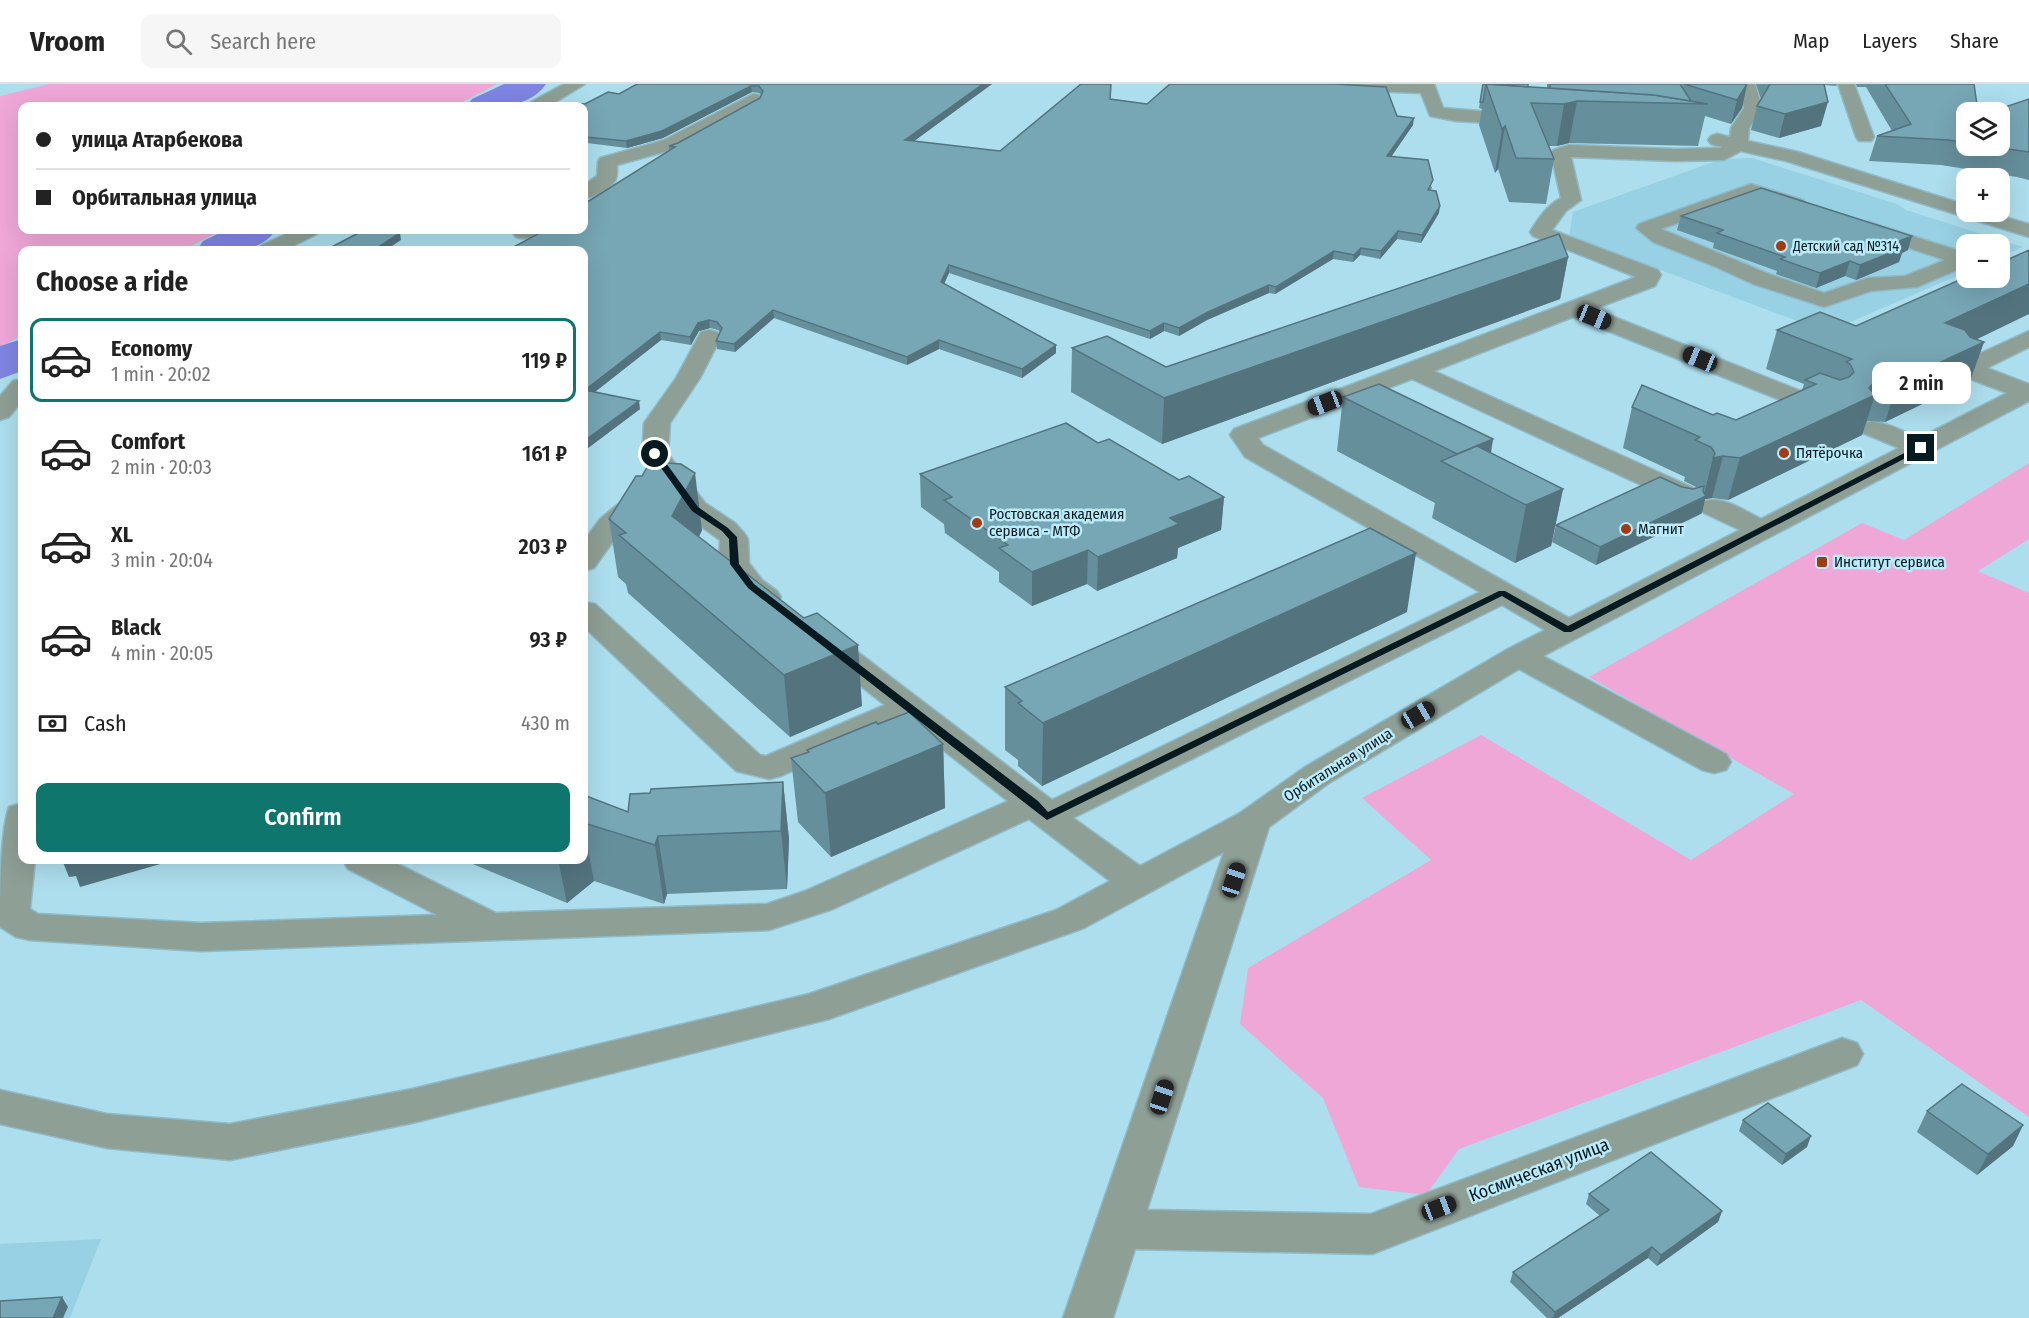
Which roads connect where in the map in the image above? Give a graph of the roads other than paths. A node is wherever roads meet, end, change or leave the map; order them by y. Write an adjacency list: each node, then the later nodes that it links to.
1 (577, 84): 7 (street)
2 (1322, 84): 5 (street)
3 (1747, 84): 11 (street)
4 (1846, 84): 10 (street)
5 (1426, 86): 8 (street)
6 (753, 99): 13 (street)
7 (544, 102)
8 (1538, 115)
9 (1694, 136): 11 (street)
10 (1865, 137)
11 (1738, 144): 12 (street); 25 (street)
12 (1813, 163): 14 (street); 15 (street)
13 (588, 190)
14 (1751, 190): 16 (street); 24 (street)
15 (1956, 208)
16 (1818, 212)
17 (1999, 222): 19 (street)
18 (1852, 223): 23 (street)
19 (2029, 232): 21 (street)
20 (302, 234): 22 (street)
21 (2010, 241)
22 (278, 246)
23 (1956, 256)
24 (1956, 263)
25 (1573, 309): 28 (street); 32 (street)
26 (710, 337): 37 (street)
27 (2029, 338): 30 (street)
28 (1413, 370): 38 (street); 40 (street)
29 (18, 391): 33 (street)
30 (2029, 392): 31 (street, Орбитальная улица)
31 (1999, 407): 34 (street); 36 (street, Орбитальная улица)
32 (1827, 410)
33 (0, 412)
34 (2029, 420)
35 (1872, 428): 36 (street)
36 (1921, 448): 38 (street, Орбитальная улица)
37 (686, 496): 39 (street); 44 (street)
38 (1762, 530): 42 (street, Орбитальная улица)
39 (588, 556)
40 (1502, 593): 42 (street); 46 (street)
41 (588, 615): 44 (street)
42 (1568, 630): 43 (street, Орбитальная улица)
43 (1519, 656): 45 (street); 47 (street, Орбитальная улица)
44 (908, 706): 46 (street)
45 (1714, 762)
46 (1040, 810): 50 (street); 51 (street)
47 (1253, 821): 50 (street, Орбитальная улица); 54 (street)
48 (18, 848): 51 (street)
49 (369, 864): 51 (street)
50 (1138, 883): 53 (street, Орбитальная улица)
51 (491, 927)
52 (1842, 1054): 54 (street, Космическая улица)
53 (0, 1107)
54 (1118, 1229): 55 (street)
55 (1088, 1318)

